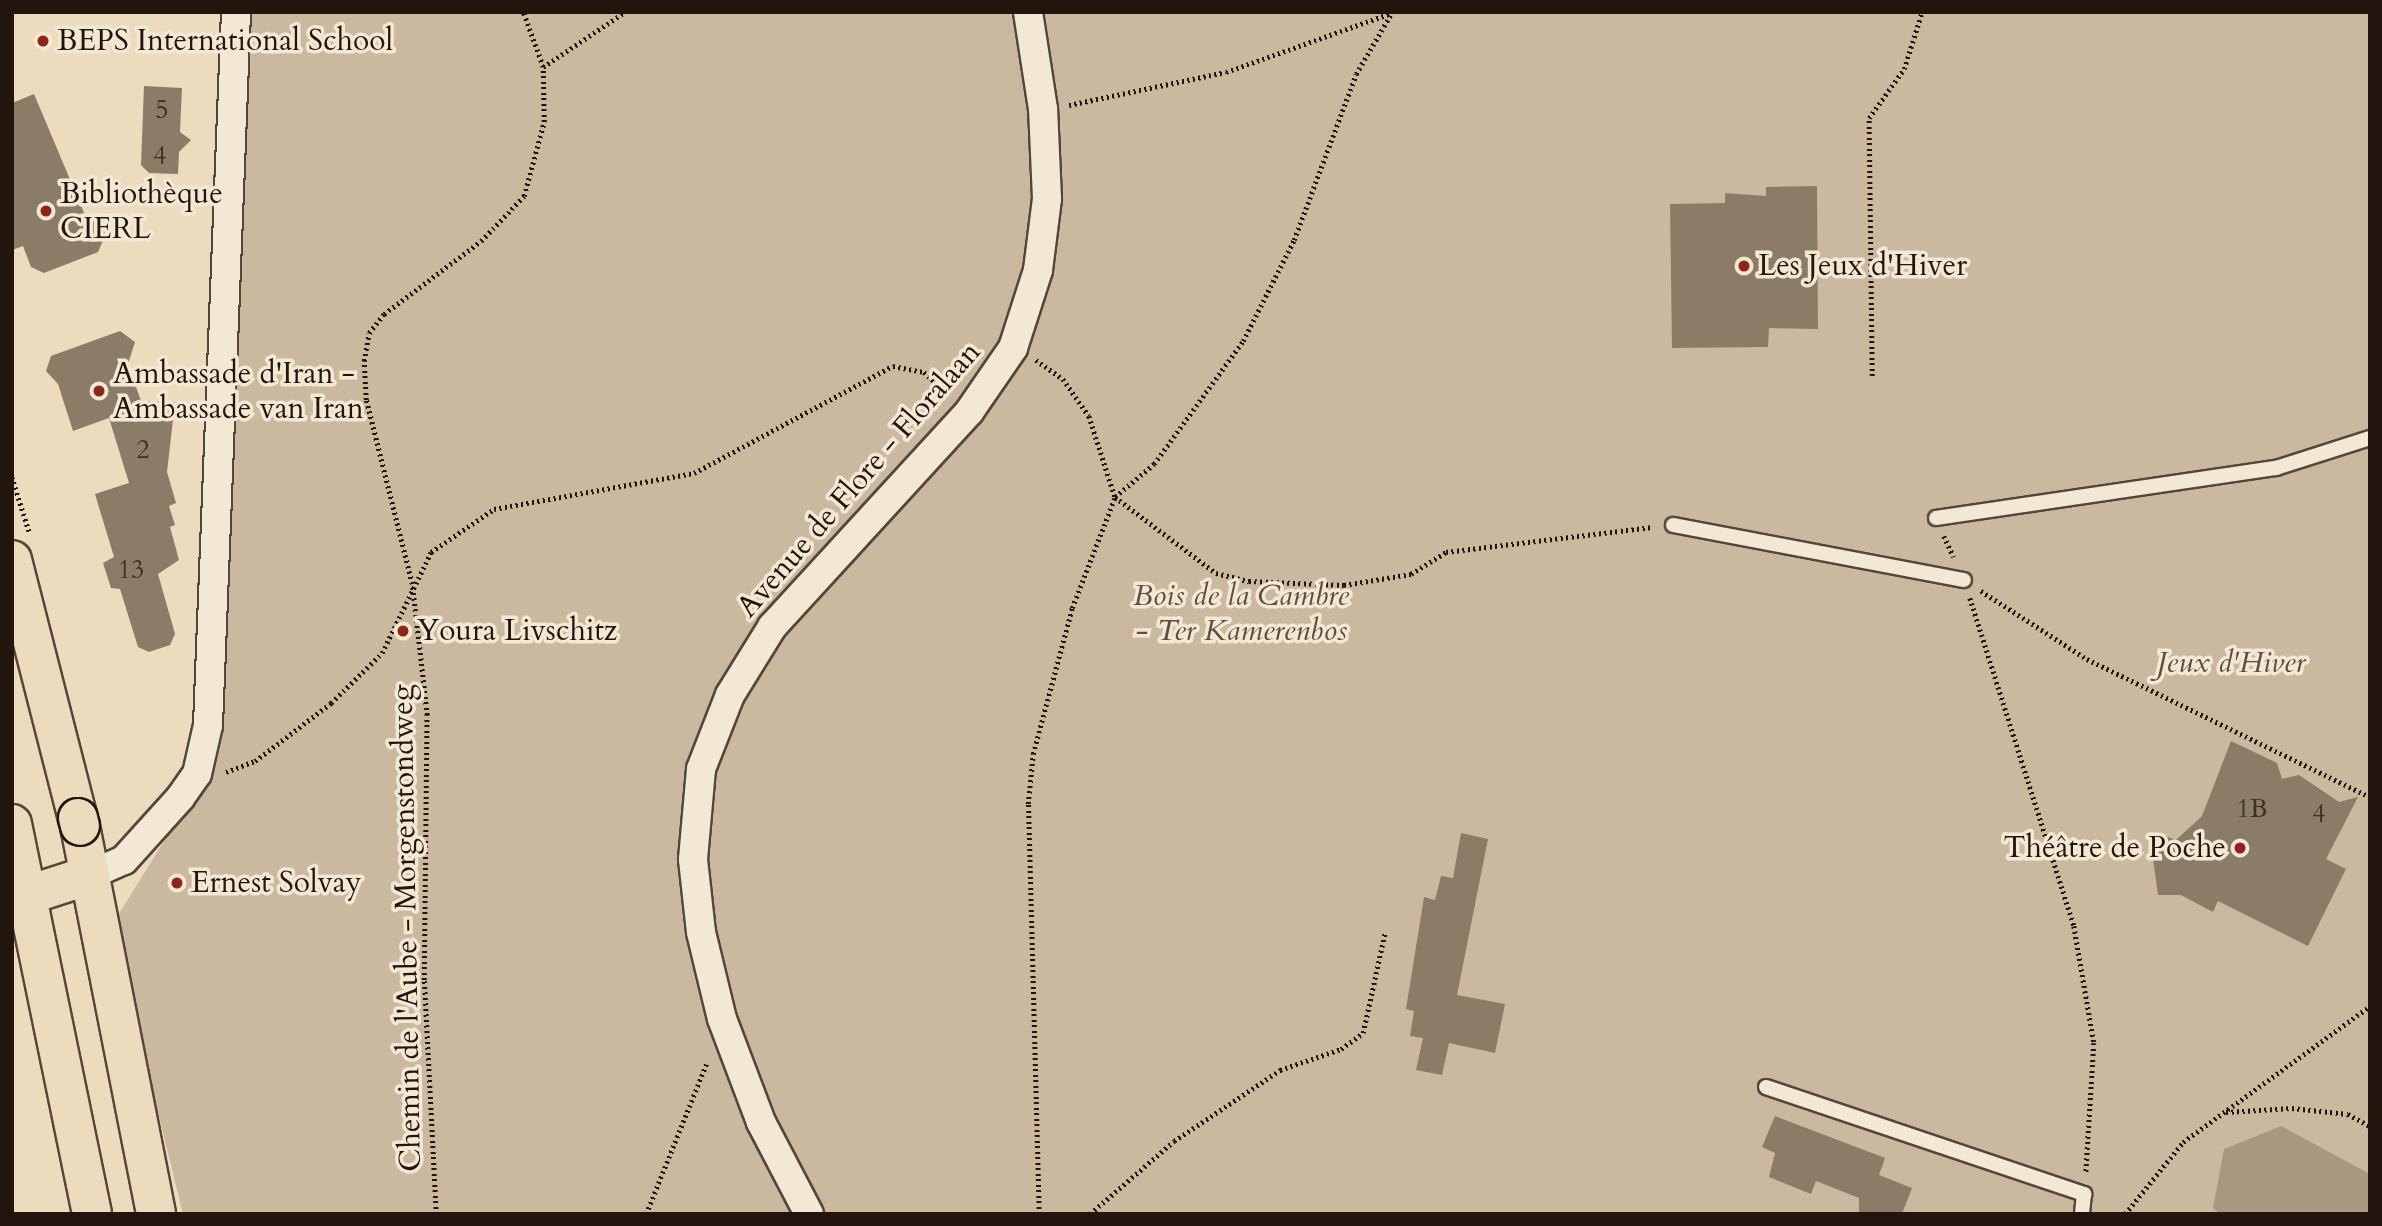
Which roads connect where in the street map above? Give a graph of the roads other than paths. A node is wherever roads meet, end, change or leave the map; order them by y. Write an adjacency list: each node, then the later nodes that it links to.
1 (236, 12): 9 (street)
2 (1028, 12): 14 (street, Avenue de Flore - Floralaan)
3 (2370, 438): 4 (lane)
4 (1936, 518)
5 (1673, 525): 7 (lane)
6 (12, 561): 9 (main road)
7 (1964, 580)
8 (12, 824): 10 (main road)
9 (90, 874): 10 (main road); 13 (main road)
10 (20, 900): 12 (main road)
11 (1766, 1087): 15 (lane)
12 (92, 1214)
13 (156, 1214)
14 (809, 1214)
15 (2082, 1214)

